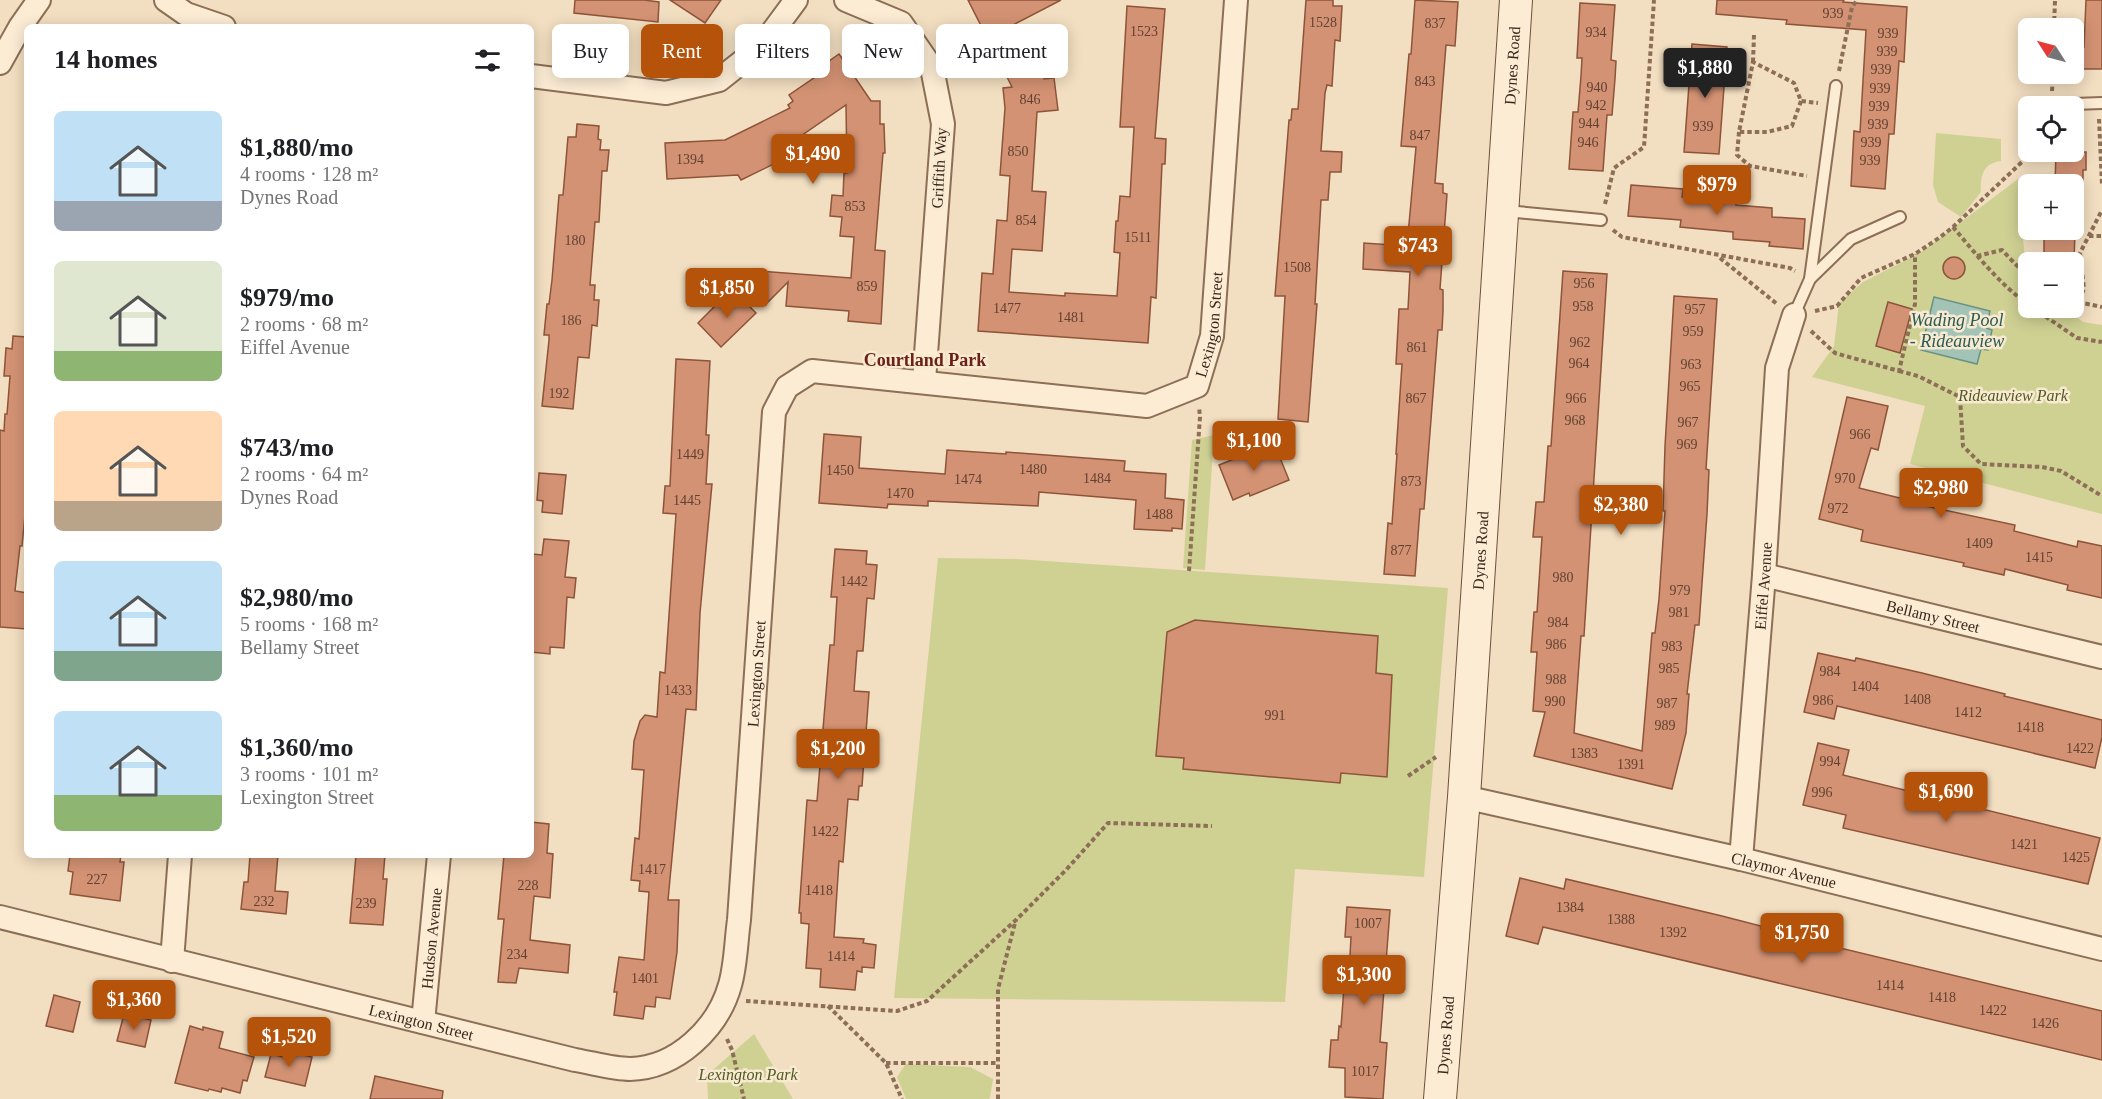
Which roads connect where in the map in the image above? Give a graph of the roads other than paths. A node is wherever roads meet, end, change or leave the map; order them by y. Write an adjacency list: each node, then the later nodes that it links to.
1 (39, 0): 8 (street)
2 (166, 0): 7 (street)
3 (796, 0): 9 (street)
4 (846, 0): 18 (street, Griffith Way)
5 (1236, 0): 18 (street, Lexington Street)
6 (1516, 0): 13 (street, Dynes Road)
7 (215, 24)
8 (0, 63)
9 (534, 76)
10 (1836, 86): 16 (lane)
11 (2100, 103): 12 (lane)
12 (2084, 104)
13 (1502, 211): 15 (lane); 21 (street, Dynes Road)
14 (1900, 217): 16 (lane)
15 (1602, 220)
16 (1810, 279): 17 (lane)
17 (1794, 315): 19 (street, Eiffel Avenue)
18 (924, 381): 28 (street, Lexington Street)
19 (1764, 575): 20 (street, Bellamy Street); 24 (street, Eiffel Avenue)
20 (2102, 657)
21 (1464, 797): 24 (street, Claymor Avenue); 29 (street, Dynes Road)
22 (180, 858): 27 (street)
23 (439, 858): 28 (street, Hudson Avenue)
24 (1741, 859): 26 (street, Claymor Avenue)
25 (0, 917): 27 (street, Lexington Street)
26 (2102, 949)
27 (172, 961): 28 (street, Lexington Street)
28 (423, 1022)
29 (1440, 1099)

